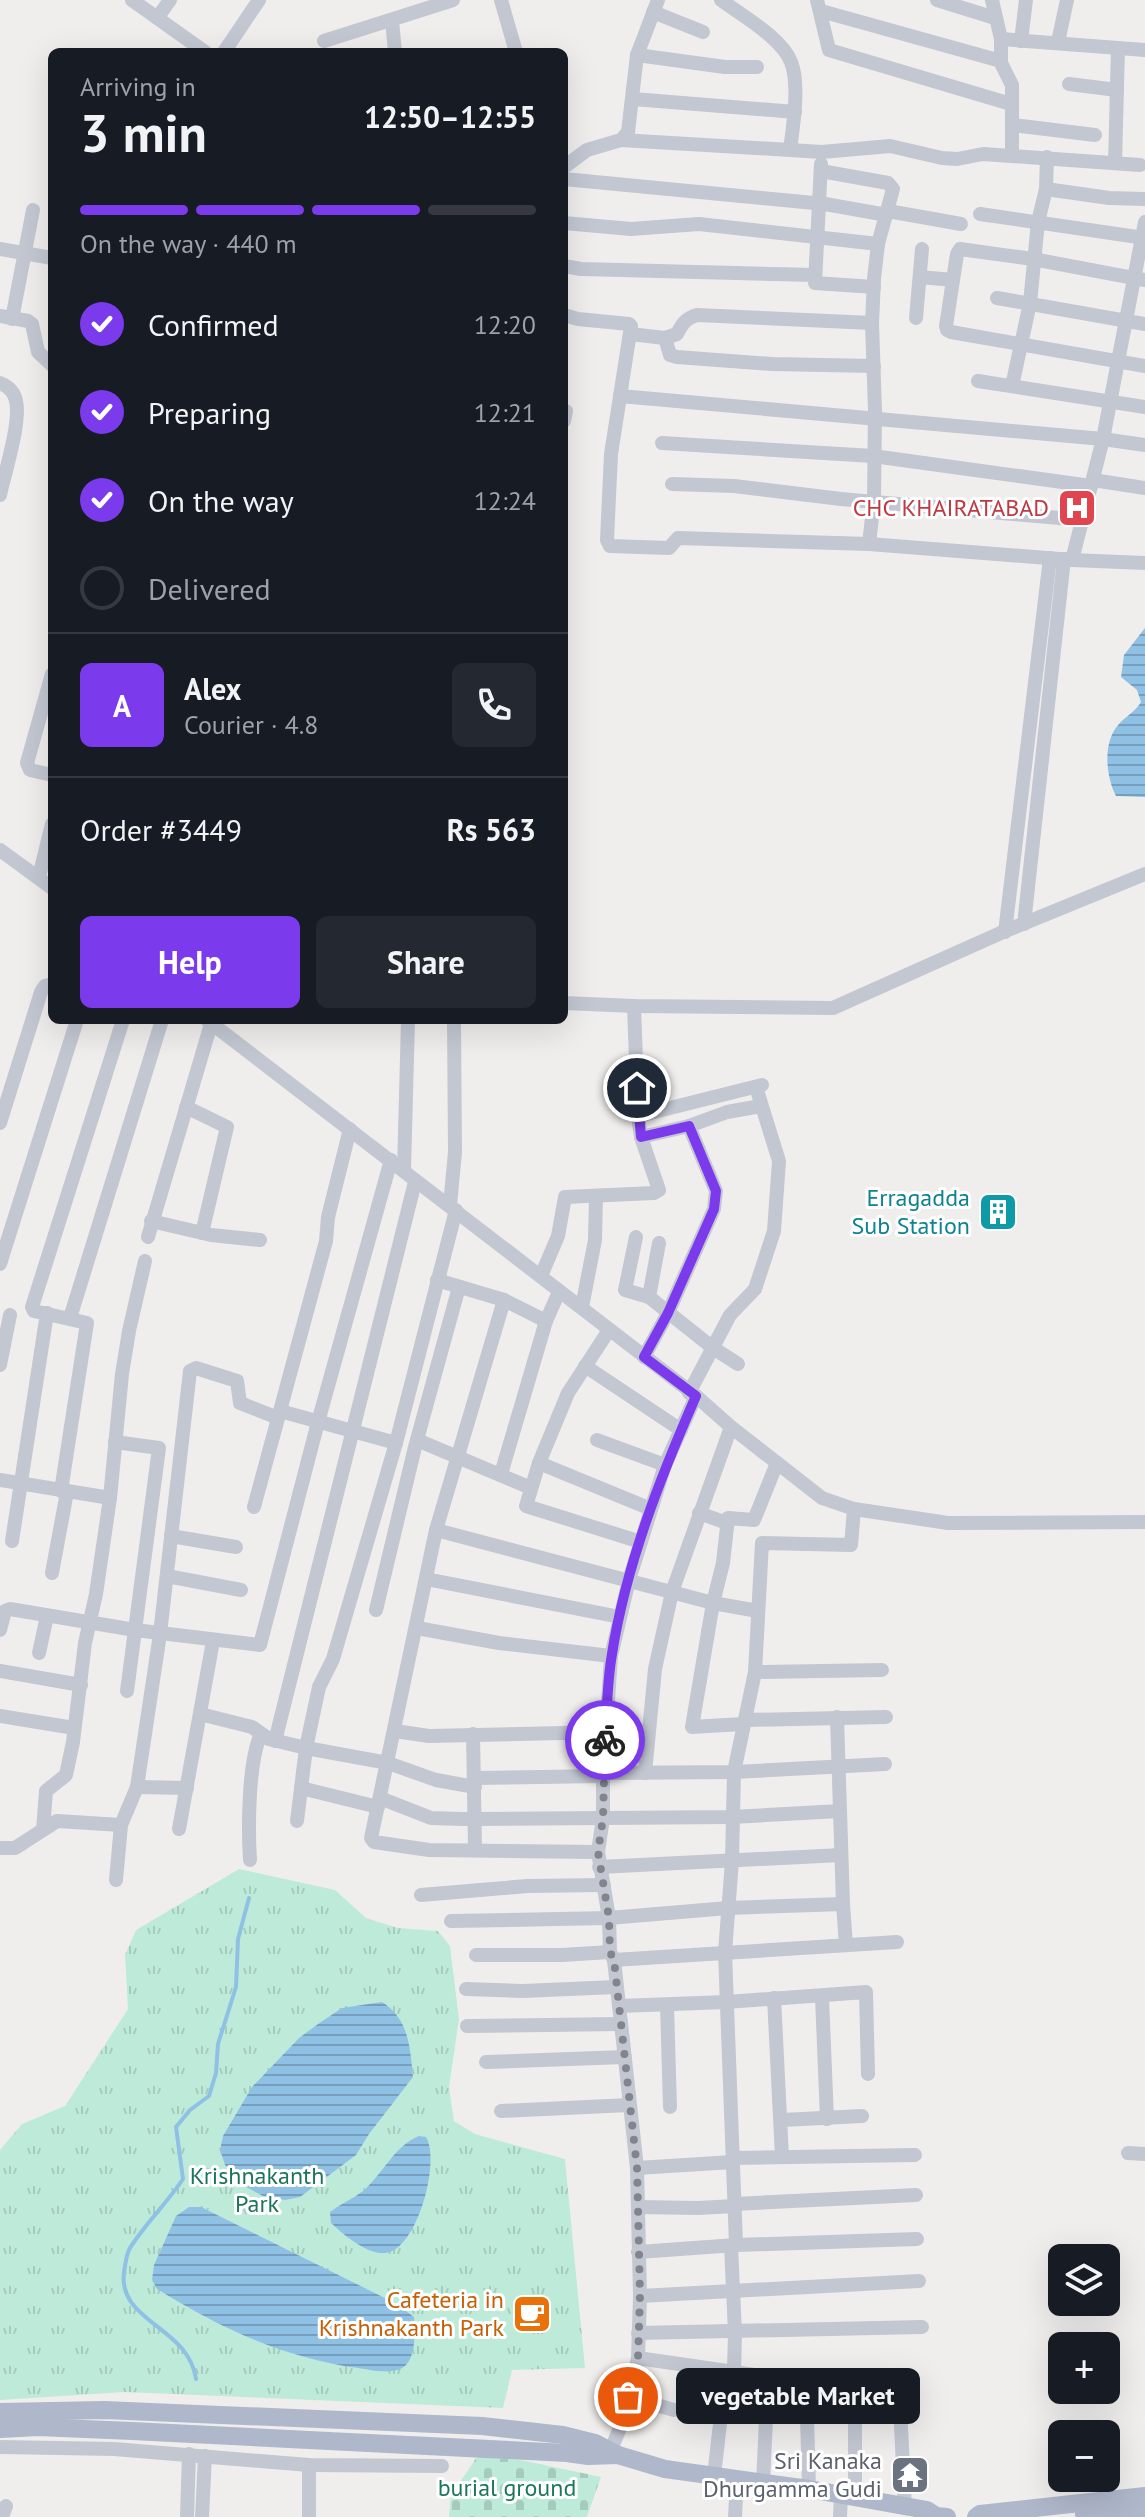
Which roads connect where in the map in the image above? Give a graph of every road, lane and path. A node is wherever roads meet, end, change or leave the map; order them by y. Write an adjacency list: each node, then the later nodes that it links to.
1 (132, 0): 13 (street)
2 (170, 0): 13 (street)
3 (259, 0): 22 (street)
4 (453, 0): 15 (street)
5 (501, 0): 24 (street)
6 (721, 0): 34 (street)
7 (937, 0): 14 (street)
8 (992, 0): 14 (street)
9 (1026, 0): 19 (street)
10 (1067, 0): 20 (street)
11 (656, 6): 16 (street); 27 (street)
12 (819, 6): 28 (street); 33 (street)
13 (158, 17): 21 (street)
14 (995, 18): 17 (street)
15 (392, 21): 18 (street); 23 (street)
16 (703, 32)
17 (1001, 39): 19 (street); 28 (street)
18 (324, 41)
19 (1021, 41): 20 (street)
20 (1058, 42): 25 (street)
21 (200, 48)
22 (227, 48)
23 (395, 48)
24 (515, 48)
25 (1118, 48): 26 (street); 31 (street)
26 (1145, 50)
27 (637, 55): 29 (street); 32 (street)
28 (1001, 61): 33 (street)
29 (757, 67)
30 (1069, 84): 31 (street)
31 (1117, 90): 42 (street)
32 (633, 99): 34 (street); 37 (street)
33 (1011, 104): 35 (street)
34 (795, 112): 38 (street)
35 (1013, 125): 36 (street); 40 (street)
36 (1095, 135)
37 (621, 140): 38 (street); 43 (street)
38 (790, 150): 39 (street)
39 (822, 152): 40 (street); 45 (street)
40 (1012, 155): 41 (street)
41 (1047, 157): 42 (street); 47 (street)
42 (1115, 163): 44 (street)
43 (568, 164)
44 (1140, 165)
45 (821, 171): 49 (street); 51 (street)
46 (568, 179): 49 (street)
47 (1046, 189): 48 (street); 53 (street)
48 (1145, 199)
49 (819, 205): 51 (street); 57 (street)
50 (33, 210): 61 (street)
51 (887, 213): 55 (street); 58 (street)
52 (980, 214): 53 (street)
53 (1038, 222): 56 (street); 63 (street)
54 (568, 223): 57 (street)
55 (961, 224)
56 (1144, 232): 67 (street)
57 (817, 238): 58 (street); 65 (street)
58 (878, 244): 69 (street)
59 (0, 249): 61 (street)
60 (922, 249): 66 (street)
61 (25, 253): 62 (street); 73 (street)
62 (48, 257)
63 (1033, 259): 67 (street); 68 (street); 71 (street)
64 (568, 267): 65 (street)
65 (815, 275): 69 (street)
66 (920, 277): 68 (street); 74 (street)
67 (1140, 279): 75 (street)
68 (953, 280): 80 (street)
69 (874, 287): 76 (street)
70 (997, 298): 71 (street)
71 (1030, 303): 75 (street); 80 (street)
72 (568, 316): 78 (street)
73 (6, 318): 81 (street)
74 (916, 318)
75 (1127, 321): 77 (street); 82 (street)
76 (872, 323): 79 (street); 83 (street)
77 (1145, 324)
78 (630, 334): 79 (street); 88 (street)
79 (665, 338): 83 (street)
80 (1020, 345): 82 (street); 87 (street)
81 (48, 361)
82 (1117, 361): 84 (street); 89 (street)
83 (874, 366): 91 (street)
84 (1145, 366)
85 (978, 381): 87 (street)
86 (0, 383): 99 (street)
87 (1012, 386): 89 (street)
88 (620, 396): 91 (street); 102 (street)
89 (1110, 402): 90 (street); 92 (street)
90 (1145, 407)
91 (875, 418): 92 (street); 95 (street)
92 (1103, 439): 94 (street); 96 (street)
93 (662, 443): 95 (street)
94 (1145, 445)
95 (873, 456): 96 (street); 100 (street)
96 (1092, 483): 98 (street); 101 (street)
97 (672, 484): 100 (street)
98 (1145, 488)
99 (0, 495)
100 (874, 500): 101 (street); 102 (street)
101 (1082, 520): 103 (street)
102 (869, 544): 103 (street)
103 (1062, 559): 104 (street); 107 (street); 108 (street)
104 (1145, 563)
105 (48, 688): 106 (street)
106 (48, 774)
107 (1018, 821): 108 (street); 115 (street)
108 (1035, 825): 114 (street)
109 (48, 840): 112 (street)
110 (0, 850): 112 (street)
111 (1145, 874): 114 (street)
112 (39, 877): 113 (street)
113 (48, 885)
114 (1024, 924): 115 (street)
115 (1005, 932): 118 (street)
116 (48, 985): 129 (street)
117 (568, 1003): 118 (street)
118 (634, 1006): 128 (street)
119 (76, 1024): 145 (street)
120 (122, 1024): 153 (street)
121 (161, 1024): 156 (street)
122 (208, 1024): 127 (street)
123 (212, 1024): 131 (street)
124 (408, 1024): 134 (street)
125 (454, 1024): 137 (street)
126 (761, 1106): 128 (street); 130 (street); 159 (street)
127 (186, 1107): 138 (street); 139 (street)
128 (638, 1116): 132 (street)
129 (0, 1123)
130 (689, 1126): 132 (street); 154 (street)
131 (350, 1129): 133 (street); 165 (street)
132 (641, 1137): 136 (street)
133 (391, 1160): 134 (street); 166 (street)
134 (404, 1170): 135 (street)
135 (415, 1182): 137 (street); 169 (street)
136 (596, 1196): 146 (street); 152 (street)
137 (453, 1208): 146 (street); 147 (street)
138 (151, 1221): 139 (street); 140 (street)
139 (202, 1233): 142 (street)
140 (148, 1237)
141 (636, 1237): 150 (street)
142 (260, 1240)
143 (659, 1243): 150 (street)
144 (145, 1261): 172 (street)
145 (0, 1264)
146 (541, 1276): 149 (street)
147 (437, 1280): 148 (street); 173 (street)
148 (459, 1287): 151 (street); 170 (street)
149 (559, 1292): 152 (street); 157 (street)
150 (649, 1297): 154 (street)
151 (504, 1300): 157 (street); 174 (street)
152 (582, 1307): 158 (street)
153 (47, 1313): 156 (street); 180 (street)
154 (668, 1313): 159 (street); 160 (street)
155 (10, 1315): 162 (street)
156 (70, 1318): 182 (street)
157 (546, 1321): 178 (street)
158 (609, 1330): 160 (street); 163 (street)
159 (713, 1348): 161 (street); 164 (street)
160 (644, 1357): 164 (street)
161 (738, 1364)
162 (0, 1365)
163 (585, 1366): 168 (street); 175 (street)
164 (693, 1394): 167 (street); 168 (street)
165 (279, 1415): 166 (street); 184 (street); 191 (street)
166 (318, 1422): 169 (street); 211 (street)
167 (731, 1427): 176 (street); 187 (street)
168 (681, 1430): 177 (street)
169 (353, 1432): 173 (street); 228 (street)
170 (417, 1440): 174 (street); 202 (street)
171 (597, 1440): 177 (street)
172 (115, 1442): 183 (street); 209 (street)
173 (396, 1443): 229 (street)
174 (457, 1457): 178 (street); 190 (street)
175 (539, 1463): 181 (street); 185 (street)
176 (777, 1463): 186 (street); 189 (street)
177 (665, 1465): 185 (street)
178 (501, 1474): 181 (street)
179 (0, 1480): 180 (street)
180 (20, 1483): 182 (street); 192 (street)
181 (531, 1488): 193 (street)
182 (64, 1492): 183 (street); 195 (street)
183 (110, 1498): 206 (street)
184 (254, 1507)
185 (651, 1509): 193 (street)
186 (854, 1509): 188 (street); 203 (street)
187 (699, 1513): 189 (street); 200 (street)
188 (1145, 1522)
189 (727, 1523): 201 (street)
190 (436, 1530): 197 (street); 198 (street)
191 (171, 1536): 194 (street); 196 (street)
192 (12, 1541)
193 (641, 1542): 198 (street)
194 (236, 1547)
195 (52, 1573)
196 (167, 1576): 199 (street); 210 (street)
197 (426, 1579): 205 (street); 207 (street)
198 (629, 1580): 200 (street); 205 (street)
199 (241, 1590)
200 (672, 1592): 201 (street); 234 (street)
201 (713, 1603): 203 (street); 223 (street)
202 (376, 1610)
203 (758, 1611): 216 (street)
204 (47, 1616): 206 (street); 208 (street); 212 (street)
205 (620, 1617): 213 (street)
206 (90, 1622): 209 (street); 217 (street)
207 (417, 1628): 213 (street); 225 (street)
208 (0, 1630)
209 (135, 1630): 210 (street); 218 (street)
210 (160, 1634): 211 (street); 237 (street)
211 (213, 1641): 219 (street)
212 (39, 1653)
213 (611, 1656): 226 (street)
214 (882, 1670): 216 (street)
215 (0, 1671): 217 (street)
216 (755, 1672): 223 (street)
217 (81, 1685): 224 (street)
218 (127, 1691)
219 (200, 1714): 228 (street); 238 (street)
220 (0, 1716): 224 (street)
221 (837, 1717): 222 (street); 223 (street); 232 (street)
222 (886, 1717)
223 (744, 1722): 233 (street)
224 (74, 1728): 248 (street)
225 (395, 1731): 227 (street); 230 (street)
226 (606, 1732): 227 (street); 235 (street)
227 (473, 1734): 236 (street)
228 (268, 1737): 229 (street); 252 (street)
229 (306, 1748): 230 (street); 239 (street)
230 (388, 1763): 236 (street); 240 (street)
231 (885, 1764): 232 (street)
232 (838, 1766): 233 (street); 241 (street)
233 (734, 1772): 234 (street); 242 (street)
234 (645, 1773): 235 (street)
235 (603, 1775): 236 (street); 244 (street)
236 (475, 1783): 243 (street)
237 (137, 1787): 238 (street); 246 (street)
238 (187, 1788): 247 (street)
239 (301, 1788): 240 (street); 245 (street)
240 (379, 1802): 243 (street); 250 (street)
241 (840, 1811): 242 (street); 251 (street)
242 (732, 1817): 244 (street); 254 (street)
243 (475, 1818): 244 (street); 250 (street)
244 (603, 1818): 253 (street)
245 (297, 1821)
246 (121, 1825): 248 (street); 255 (street)
247 (179, 1829)
248 (43, 1830): 249 (street)
249 (0, 1848)
250 (475, 1849): 253 (street)
251 (841, 1855): 254 (street); 258 (street)
252 (250, 1860)
253 (598, 1860): 254 (street); 256 (street)
254 (732, 1861): 259 (street)
255 (116, 1880)
256 (604, 1885): 257 (street); 260 (street)
257 (421, 1895)
258 (843, 1904): 259 (street); 263 (street)
259 (728, 1908): 260 (street); 264 (street)
260 (609, 1918): 261 (street); 266 (street)
261 (451, 1921)
262 (897, 1942): 263 (street)
263 (846, 1945): 264 (street)
264 (725, 1952): 266 (street); 271 (street)
265 (476, 1955): 266 (street)
266 (612, 1956): 267 (street)
267 (616, 1987): 268 (street); 273 (street)
268 (466, 1989)
269 (822, 1997): 270 (street); 278 (street); 283 (street)
270 (774, 1998): 271 (street); 284 (street)
271 (726, 2002): 272 (street); 289 (street)
272 (667, 2005): 273 (street); 280 (street)
273 (619, 2006): 274 (street)
274 (621, 2024): 275 (street); 276 (street)
275 (467, 2026)
276 (625, 2057): 277 (street); 279 (street)
277 (486, 2062)
278 (868, 2074)
279 (629, 2105): 281 (street); 290 (street)
280 (670, 2107)
281 (501, 2111)
282 (862, 2116): 283 (street)
283 (827, 2119): 284 (street)
284 (782, 2120): 288 (street)
285 (1128, 2153): 286 (street)
286 (1145, 2154)
287 (915, 2155): 288 (street)
288 (782, 2157): 289 (street)
289 (733, 2160): 290 (street); 292 (street)
290 (637, 2168): 293 (street)
291 (916, 2195): 292 (street)
292 (734, 2205): 293 (street); 295 (street)
293 (638, 2207): 296 (street)
294 (917, 2239): 295 (street)
295 (734, 2245): 296 (street); 298 (street)
296 (638, 2252): 299 (street)
297 (919, 2281): 298 (street)
298 (733, 2292): 299 (street); 302 (street)
299 (640, 2296): 301 (street)
300 (922, 2327): 302 (street)
301 (638, 2333): 302 (street); 303 (street)
302 (735, 2333): 304 (street)
303 (638, 2358): 304 (street); 308 (street)
304 (730, 2372): 305 (street); 318 (street)
305 (768, 2377): 306 (street); 321 (street)
306 (806, 2380): 307 (street); 322 (street)
307 (855, 2382): 323 (street); 324 (street)
308 (628, 2397): 309 (street); 314 (street)
309 (674, 2410)
310 (0, 2412): 314 (main road)
311 (0, 2429): 314 (main road)
312 (0, 2447): 313 (street)
313 (189, 2454): 315 (street); 326 (street)
314 (612, 2454): 318 (main road)
315 (205, 2456): 316 (street); 327 (street)
316 (309, 2465): 317 (street); 328 (street)
317 (442, 2466)
318 (714, 2476): 320 (main road)
319 (1145, 2476): 325 (main road)
320 (737, 2479): 321 (main road); 329 (street)
321 (763, 2483): 322 (main road)
322 (809, 2489): 323 (main road)
323 (848, 2497): 324 (main road); 330 (street)
324 (905, 2508): 331 (main road)
325 (1140, 2509): 332 (main road); 333 (main road)
326 (187, 2517)
327 (202, 2517)
328 (309, 2517)
329 (735, 2517)
330 (840, 2517)
331 (947, 2517)
332 (976, 2517)
333 (1053, 2517)

